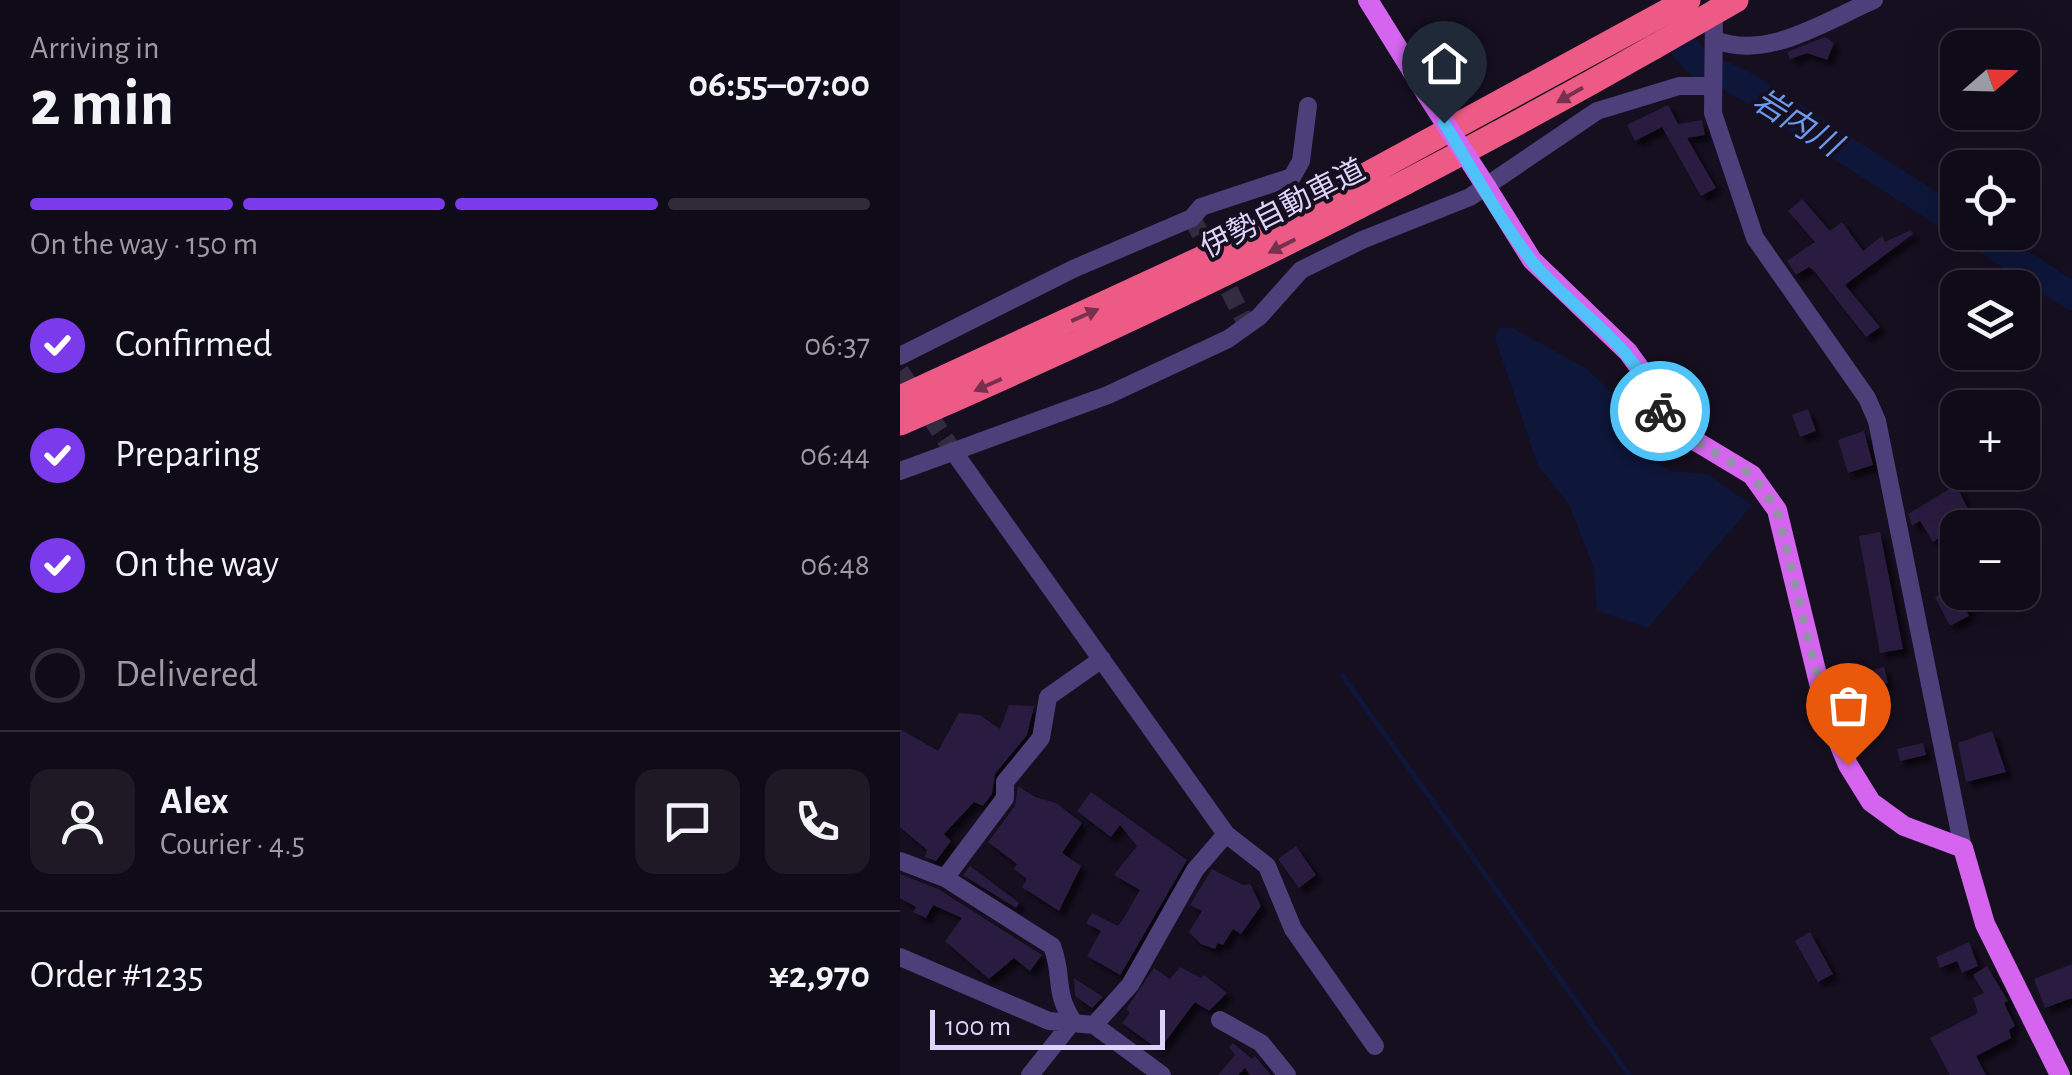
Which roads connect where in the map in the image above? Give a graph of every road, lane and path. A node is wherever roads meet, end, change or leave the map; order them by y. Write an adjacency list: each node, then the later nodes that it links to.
1 (1368, 0): 10 (main road, bridge)
2 (1688, 0): 6 (highway, 伊勢自動車道)
3 (1714, 0): 7 (street)
4 (1736, 0): 6 (highway, 伊勢自動車道, bridge)
5 (1874, 0): 7 (street)
6 (1648, 37): 12 (highway, 伊勢自動車道, one-way to 6); 13 (highway, 伊勢自動車道, one-way to 13)
7 (1716, 40): 8 (street)
8 (1712, 86): 10 (street); 18 (street)
9 (1308, 106): 11 (street)
10 (1487, 188): 14 (street); 18 (main road)
11 (900, 356)
12 (900, 398)
13 (900, 423)
14 (952, 450): 15 (street); 16 (street)
15 (900, 471)
16 (1102, 659): 17 (street); 20 (street)
17 (1226, 834): 24 (street); 25 (street)
18 (1963, 848): 29 (main road)
19 (900, 860): 20 (street)
20 (945, 878): 23 (street)
21 (900, 956): 23 (street)
22 (1220, 1020): 28 (street)
23 (1073, 1021): 24 (street); 26 (street)
24 (1094, 1024): 27 (street)
25 (1375, 1046)
26 (1030, 1075)
27 (1162, 1075)
28 (1287, 1075)
29 (2060, 1075)

